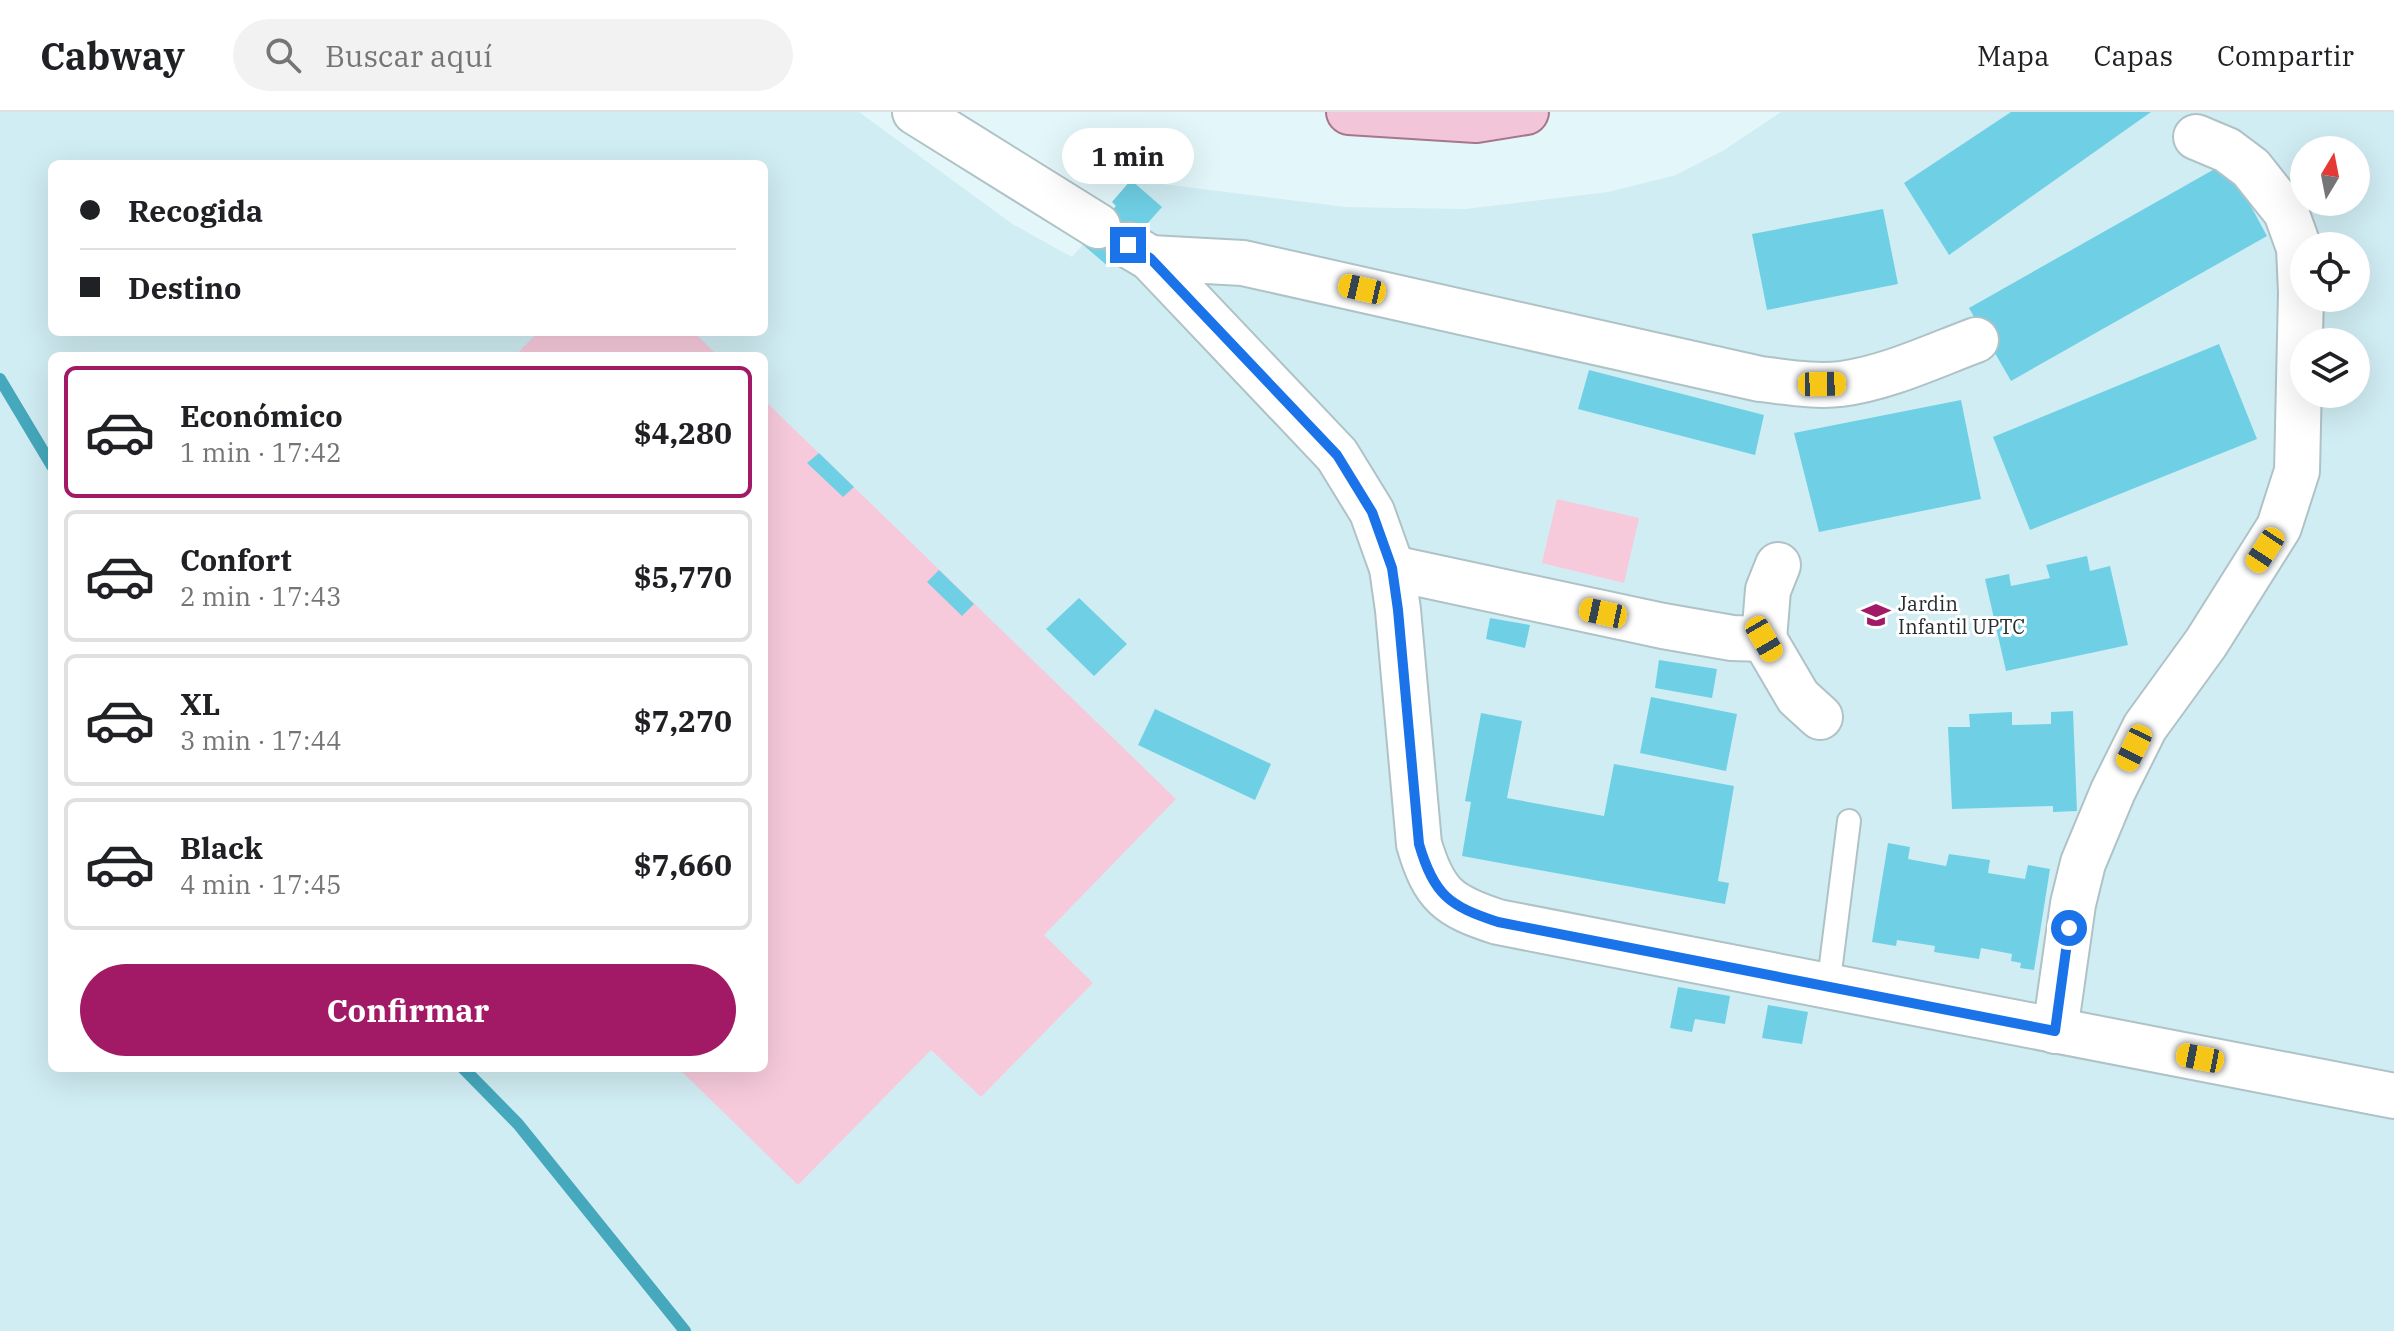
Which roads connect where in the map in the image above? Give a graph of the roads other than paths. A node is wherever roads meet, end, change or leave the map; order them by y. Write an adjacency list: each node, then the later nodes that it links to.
1 (915, 112): 5 (street)
2 (1349, 112): 3 (main road)
3 (1526, 112)
4 (2196, 137): 13 (street)
5 (1125, 243): 6 (street); 8 (street)
6 (1976, 340)
7 (1778, 565): 9 (street)
8 (1392, 568): 9 (street); 12 (street)
9 (1764, 639): 10 (street)
10 (1820, 717)
11 (1849, 821): 12 (lane)
12 (1828, 988): 13 (street)
13 (2055, 1031): 14 (street)
14 (2394, 1096)

